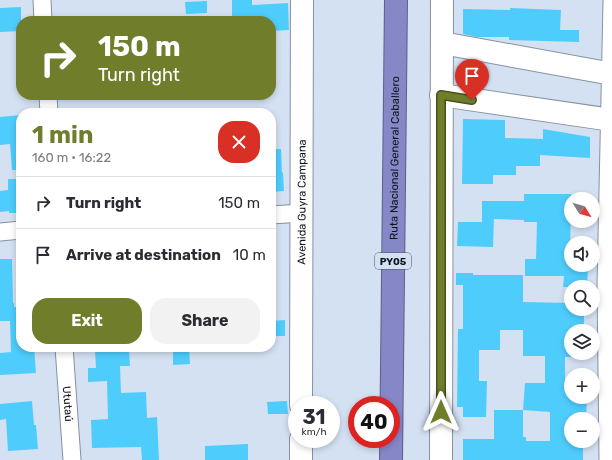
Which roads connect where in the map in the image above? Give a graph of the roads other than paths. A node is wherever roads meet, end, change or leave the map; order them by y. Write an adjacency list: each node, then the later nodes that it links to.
1 (42, 0): 6 (street)
2 (302, 0): 11 (street, Avenida Guyra Campana)
3 (396, 0): 20 (highway, Ruta Nacional General Caballero / PY05)
4 (442, 0): 7 (street)
5 (612, 2): 8 (street)
6 (43, 16)
7 (442, 43): 8 (street); 9 (street)
8 (611, 74): 10 (street)
9 (441, 95): 10 (street); 21 (street)
10 (611, 120): 22 (street)
11 (302, 213): 12 (street); 16 (street, Avenida Guyra Campana)
12 (276, 215)
13 (16, 230): 14 (street)
14 (0, 232)
15 (64, 352): 18 (street, Ututaú)
16 (301, 396)
17 (301, 448): 19 (street)
18 (72, 460)
19 (301, 460)
20 (391, 460)
21 (441, 460)
22 (608, 460)

